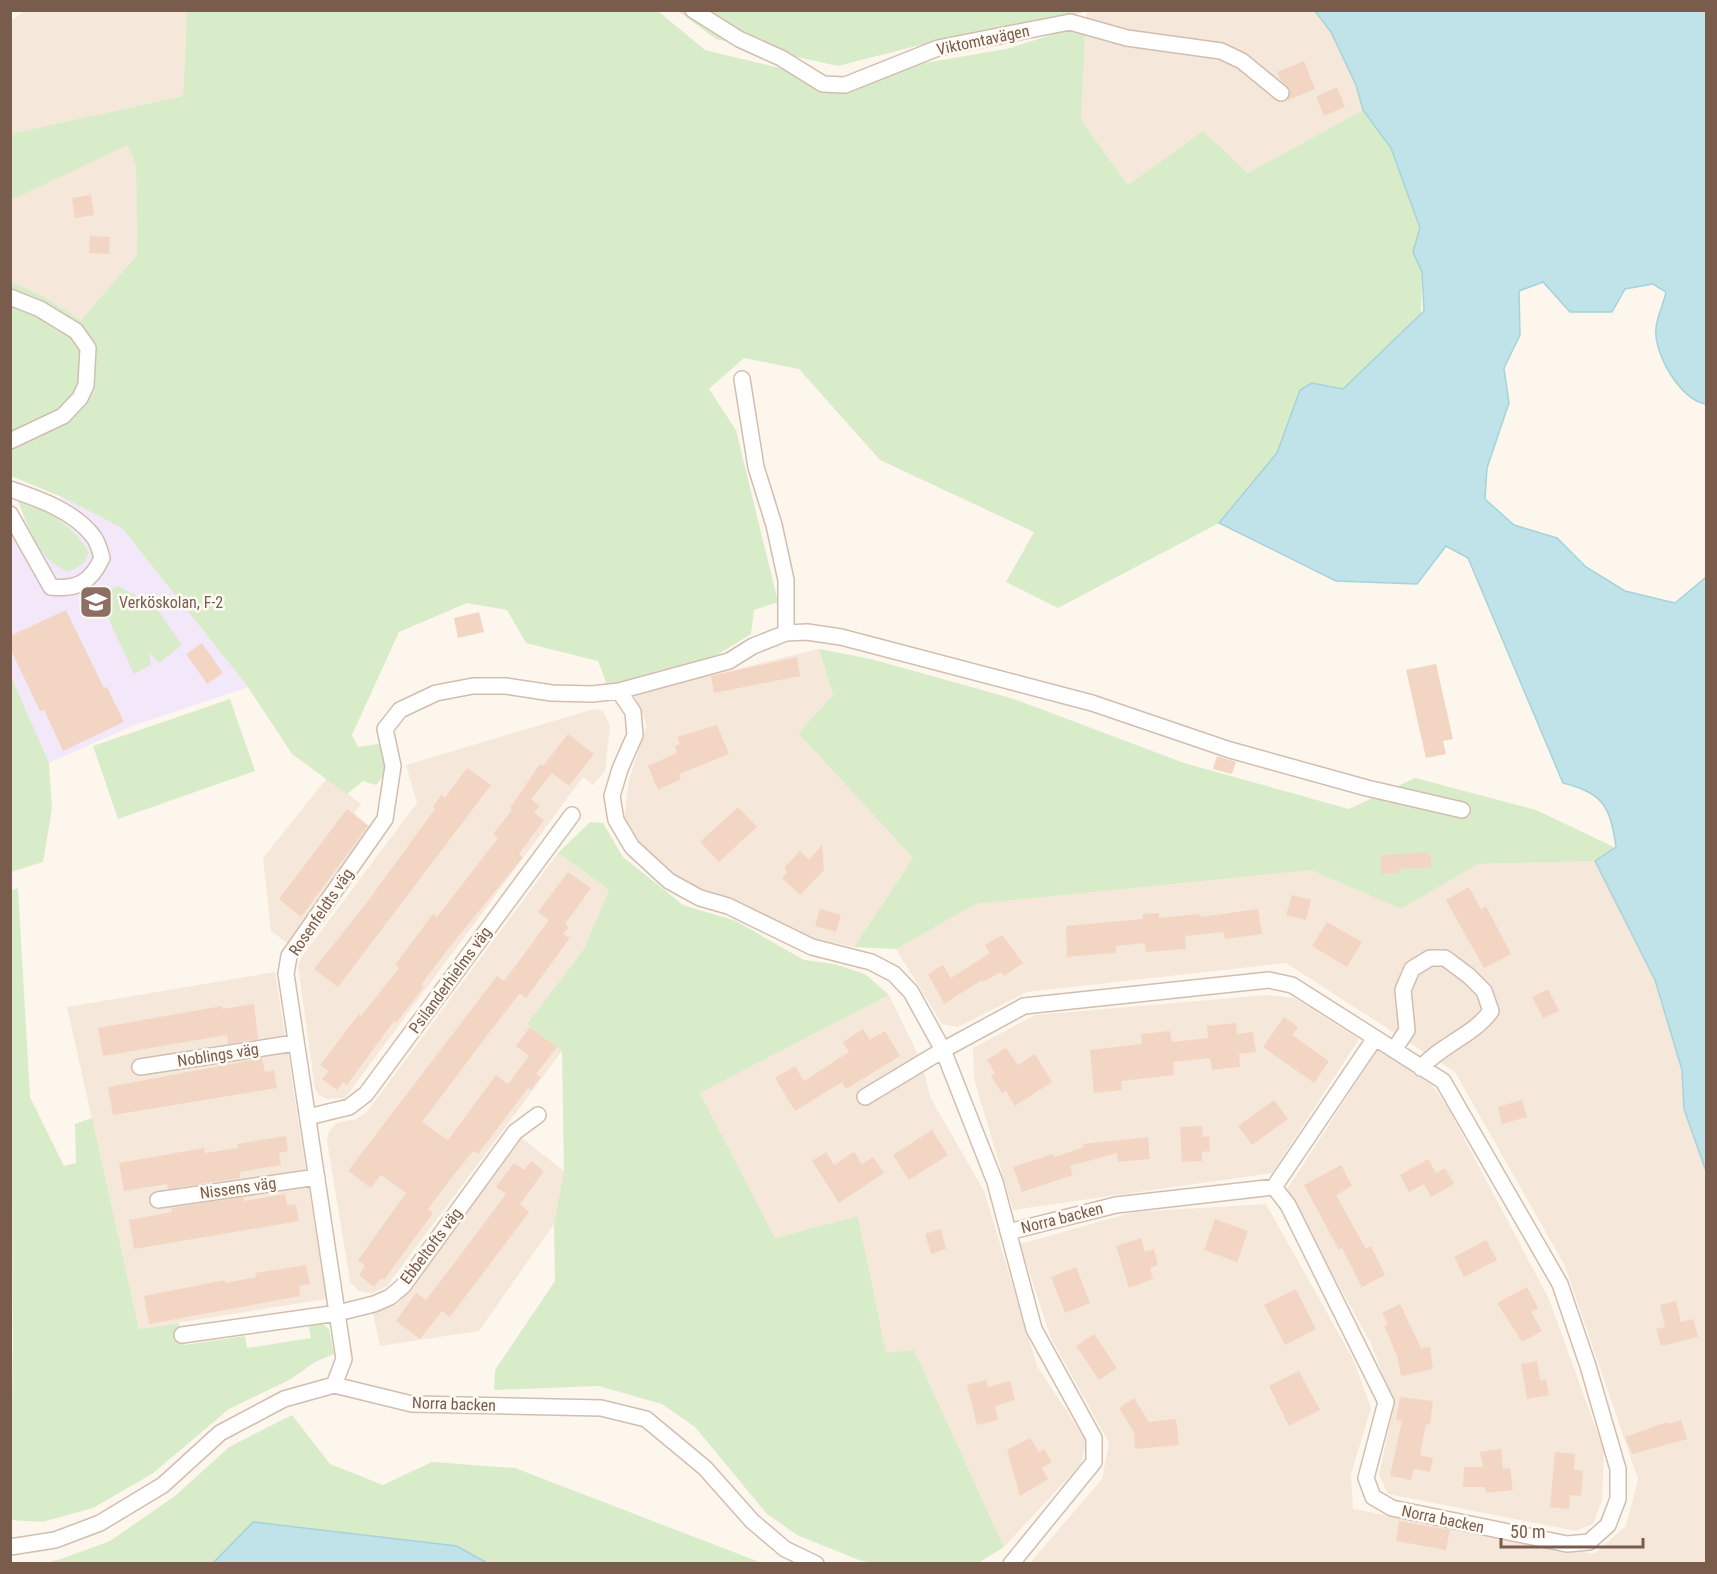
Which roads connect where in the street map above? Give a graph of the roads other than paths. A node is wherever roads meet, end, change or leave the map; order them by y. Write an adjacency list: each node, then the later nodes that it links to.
1 (693, 10): 2 (street, Viktomtavägen)
2 (1281, 93)
3 (10, 297): 5 (street)
4 (742, 380): 8 (street)
5 (10, 441)
6 (10, 489): 7 (street)
7 (10, 514)
8 (786, 633): 9 (street); 10 (street)
9 (619, 691): 13 (street, Rosenfeldts väg); 14 (street, Norra backen)
10 (1462, 810)
11 (572, 815): 20 (street, Psilanderhielms väg)
12 (1375, 1038): 14 (street, Norra backen); 15 (street, Norra backen); 22 (street)
13 (295, 1043): 16 (street, Noblings väg); 20 (street, Rosenfeldts väg)
14 (943, 1050): 18 (street, Norra backen); 24 (street, Norra backen)
15 (1394, 1050): 17 (street, Norra backen); 17 (street)
16 (140, 1066)
17 (1421, 1068): 22 (street, Norra backen)
18 (866, 1097)
19 (538, 1115): 25 (street, Ebbeltofts väg)
20 (308, 1117): 21 (street, Rosenfeldts väg)
21 (317, 1177): 23 (street, Nissens väg); 25 (street, Rosenfeldts väg)
22 (1274, 1187): 24 (street, Norra backen)
23 (158, 1200)
24 (1008, 1232): 30 (street, Norra backen)
25 (338, 1313): 26 (street, Ebbeltofts väg); 27 (street, Rosenfeldts väg)
26 (183, 1335)
27 (334, 1385): 28 (street); 29 (street, Norra backen)
28 (10, 1547)
29 (816, 1563)
30 (1011, 1563)

